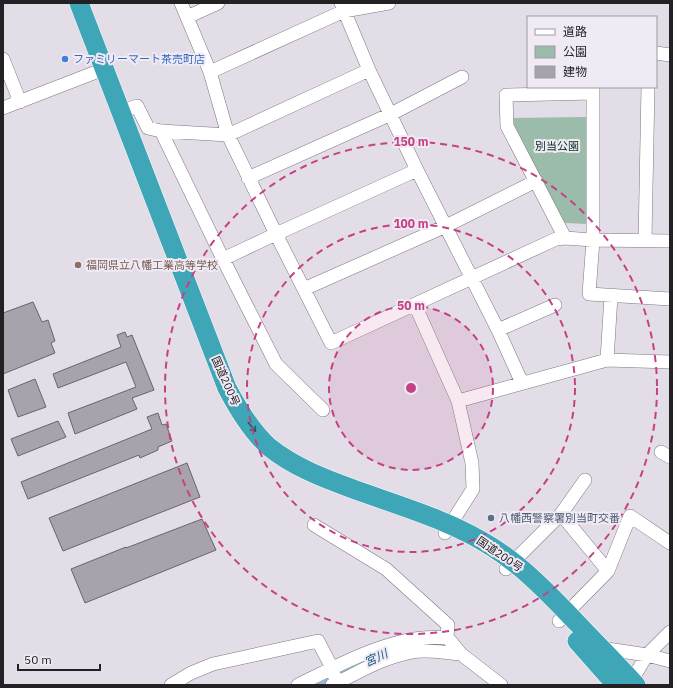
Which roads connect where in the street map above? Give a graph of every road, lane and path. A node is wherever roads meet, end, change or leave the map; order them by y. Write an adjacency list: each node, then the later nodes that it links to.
1 (66, 3): 12 (highway, 国道200号)
2 (79, 3): 12 (highway, 国道200号)
3 (181, 3): 7 (street)
4 (218, 3): 7 (street)
5 (389, 3): 6 (street)
6 (342, 7): 11 (street); 13 (street)
7 (187, 17): 13 (street)
8 (657, 54): 9 (street)
9 (670, 55)
10 (3, 59): 17 (street)
11 (369, 70): 20 (street); 22 (street)
12 (99, 71): 17 (street); 19 (highway, 国道200号); 48 (highway, 国道200号)
13 (210, 72): 22 (street)
14 (462, 77): 20 (street)
15 (648, 88): 30 (street)
16 (593, 90): 25 (street); 29 (street)
17 (20, 102): 18 (street)
18 (3, 108)
19 (120, 112): 21 (street); 48 (highway, 国道200号, one-way to 48)
20 (391, 114): 23 (street); 24 (street)
21 (161, 131): 22 (street); 32 (street)
22 (228, 135): 24 (street)
23 (417, 170): 26 (street); 27 (street)
24 (248, 178): 27 (street)
25 (536, 181): 26 (street); 28 (street)
26 (446, 226): 33 (street); 34 (street)
27 (276, 234): 32 (street); 34 (street)
28 (565, 238): 29 (street); 33 (street)
29 (593, 240): 30 (street); 35 (street)
30 (645, 240): 31 (street)
31 (670, 241)
32 (223, 260): 44 (street)
33 (471, 278): 37 (street); 39 (street)
34 (304, 289): 37 (street)
35 (611, 296): 36 (street); 40 (street)
36 (670, 299)
37 (415, 305): 43 (street)
38 (555, 305): 39 (street)
39 (498, 330): 42 (street)
40 (607, 360): 41 (street); 42 (street)
41 (670, 362)
42 (522, 383): 43 (street)
43 (458, 401): 48 (street)
44 (322, 410)
45 (585, 480): 46 (street)
46 (561, 514): 50 (street); 51 (street)
47 (314, 525): 54 (street)
48 (447, 529): 50 (highway, 国道200号)
49 (670, 543): 51 (street)
50 (509, 565): 52 (highway, 国道200号)
51 (608, 570): 52 (street)
52 (563, 617): 55 (highway, 国道200号)
53 (670, 632): 57 (street)
54 (447, 637): 56 (street); 59 (street)
55 (596, 653): 57 (street); 60 (highway, 国道200号)
56 (461, 654): 59 (street); 63 (street)
57 (647, 655): 58 (street); 60 (street)
58 (670, 661)
59 (335, 679): 61 (street); 62 (street)
60 (628, 683)
61 (171, 685)
62 (298, 685)
63 (502, 685)

